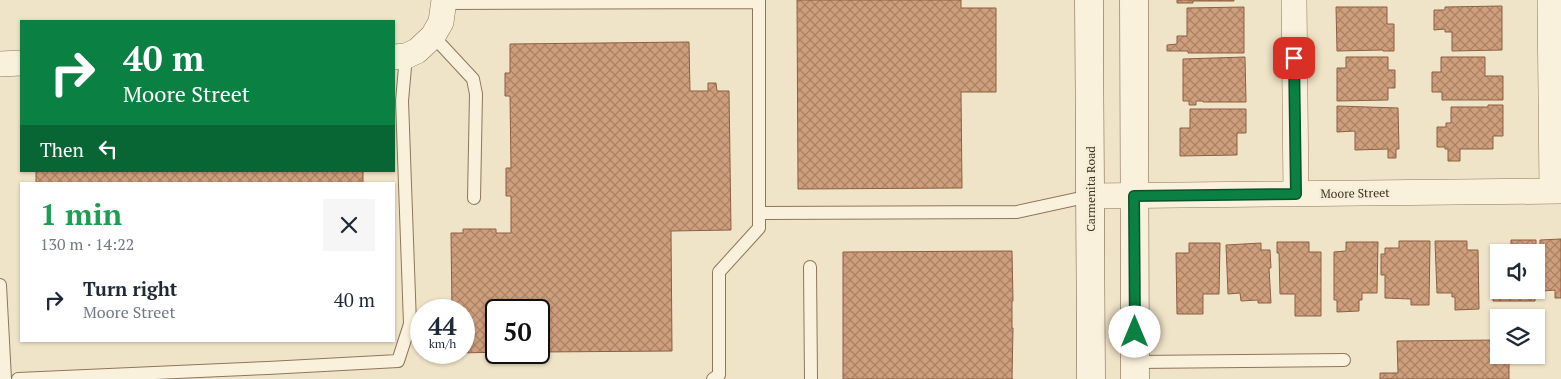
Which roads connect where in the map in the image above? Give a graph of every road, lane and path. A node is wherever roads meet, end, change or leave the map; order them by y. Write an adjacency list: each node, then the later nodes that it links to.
1 (1089, 0): 13 (main road, Carmenita Road)
2 (1134, 0): 14 (main road)
3 (1294, 0): 12 (street)
4 (1550, 0): 11 (street)
5 (759, 1): 6 (lane); 16 (lane)
6 (444, 2): 7 (street)
7 (434, 36): 8 (street); 15 (lane)
8 (400, 56): 21 (lane)
9 (20, 63): 10 (street)
10 (0, 64)
11 (1557, 191): 12 (street, Moore Street)
12 (1296, 194): 14 (street, Moore Street)
13 (1090, 196): 14 (street, Moore Street); 16 (lane); 26 (main road, Carmenita Road)
14 (1134, 196): 20 (main road)
15 (474, 198)
16 (759, 213): 22 (lane)
17 (810, 267): 25 (lane)
18 (0, 285): 23 (lane)
19 (1344, 360): 20 (lane)
20 (1135, 371)
21 (268, 374): 24 (lane)
22 (720, 378)
23 (5, 379)
24 (18, 379)
25 (811, 379)
26 (1091, 379)

